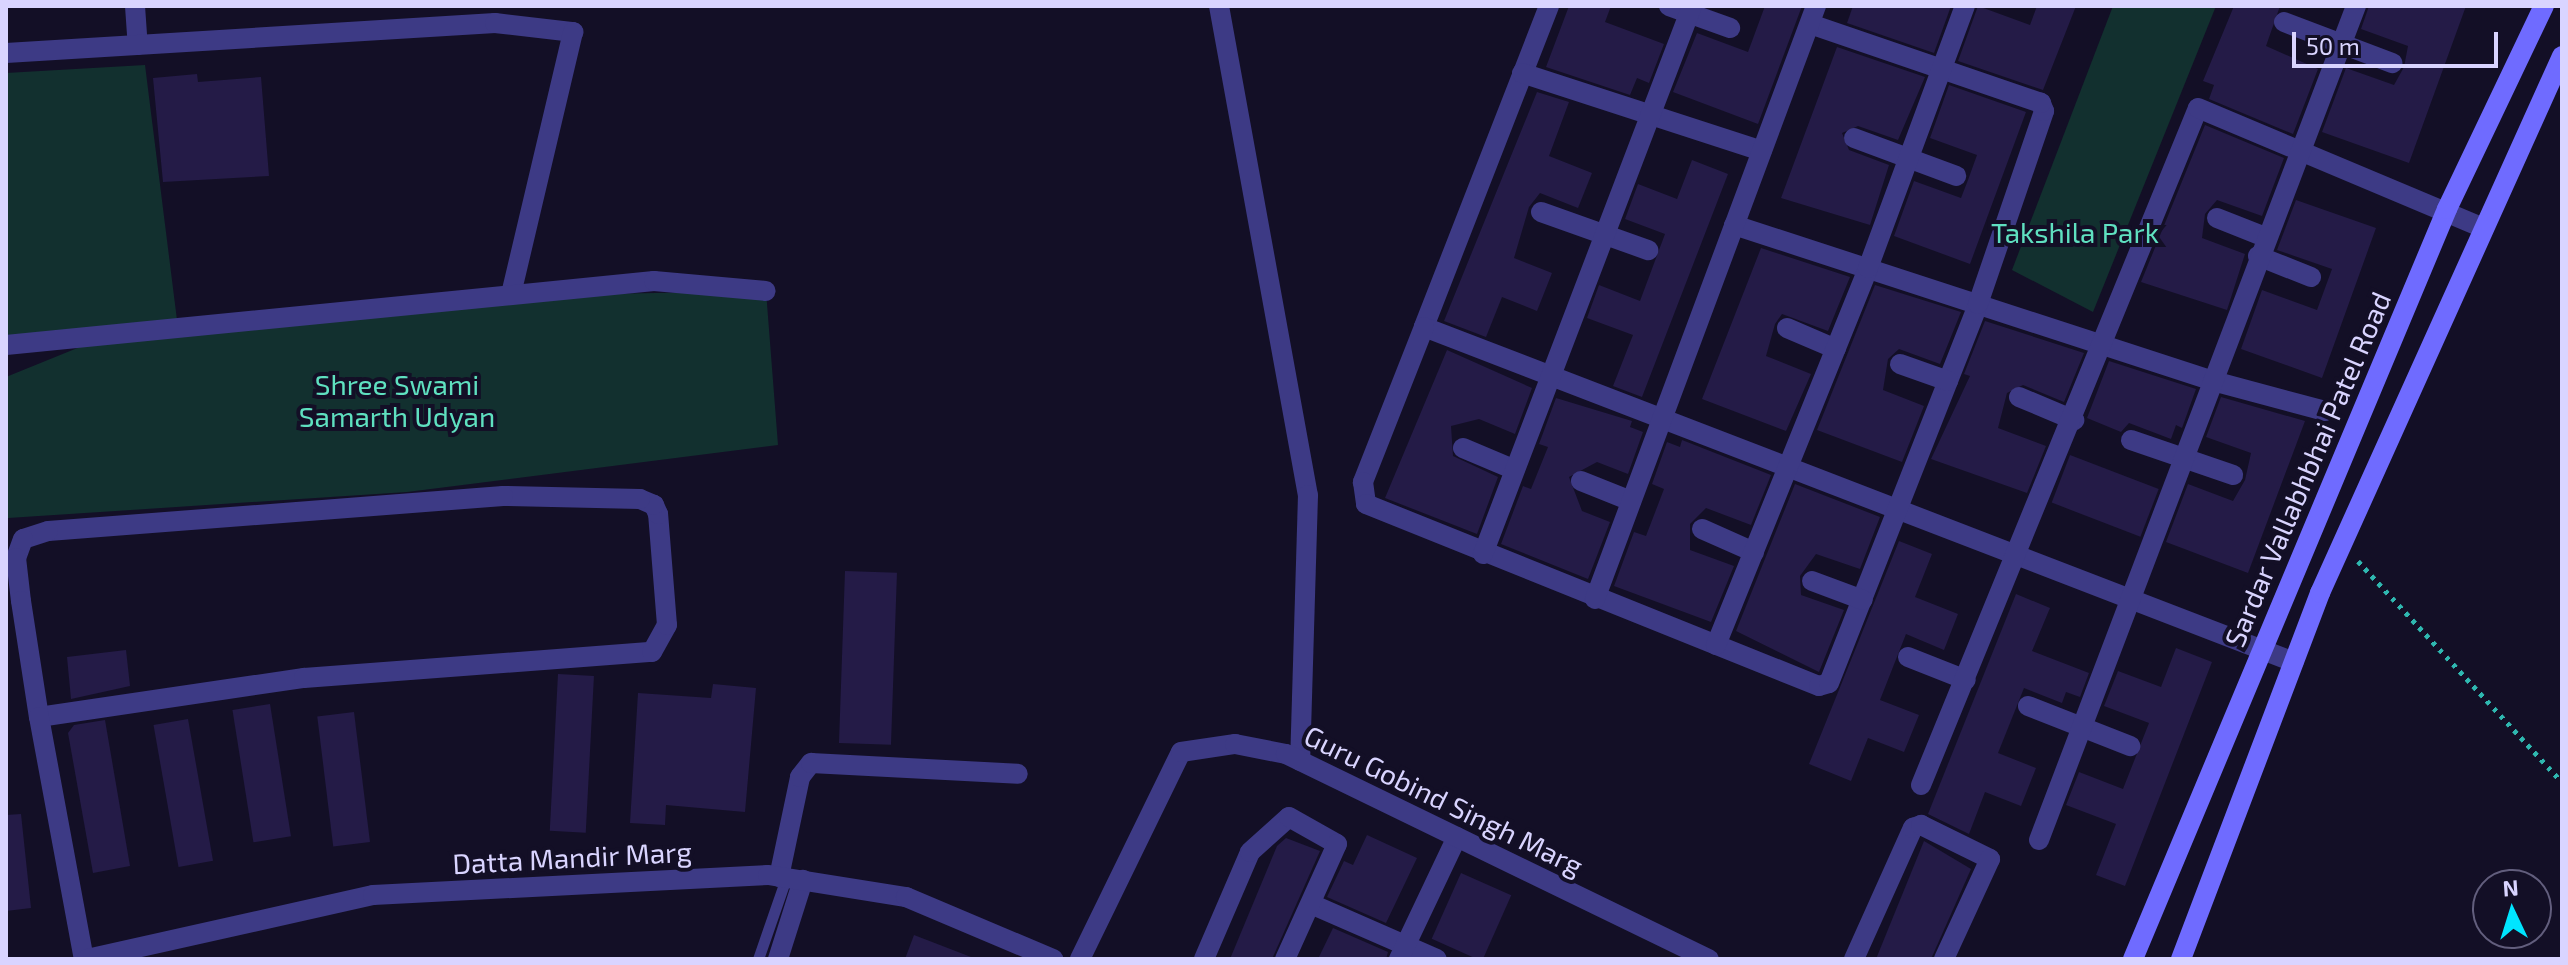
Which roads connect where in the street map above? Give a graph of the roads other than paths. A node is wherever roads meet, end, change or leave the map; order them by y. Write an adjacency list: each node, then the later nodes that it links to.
1 (135, 6): 13 (street)
2 (1219, 6): 77 (street)
3 (1549, 6): 18 (street)
4 (1965, 6): 17 (street)
5 (2356, 6): 12 (street)
6 (2544, 6): 25 (main road, Sardar Vallabhbhai Patel Road)
7 (1683, 8): 11 (street); 19 (street)
8 (494, 14): 13 (street); 36 (street)
9 (1813, 15): 17 (street); 22 (street)
10 (2284, 22): 12 (street)
11 (1730, 28)
12 (2341, 44): 16 (street); 21 (street)
13 (138, 45): 14 (street)
14 (6, 53)
15 (2562, 56): 29 (main road)
16 (2392, 63)
17 (1941, 70): 23 (street); 37 (street)
18 (1522, 73): 19 (street); 38 (street)
19 (1648, 114): 22 (street); 30 (street)
20 (1854, 138): 23 (street)
21 (2299, 146): 25 (street); 31 (street); 41 (street)
22 (1762, 151): 28 (street)
23 (1909, 159): 24 (street); 33 (street)
24 (1956, 176)
25 (2447, 209): 29 (street); 69 (main road, Sardar Vallabhbhai Patel Road)
26 (1541, 212): 30 (street)
27 (2217, 218): 31 (street)
28 (1734, 225): 33 (street); 49 (street)
29 (2483, 228): 71 (main road)
30 (1603, 234): 32 (street); 44 (street)
31 (2262, 246): 34 (street); 46 (street)
32 (1648, 250)
33 (1868, 268): 37 (street); 42 (street)
34 (2311, 277)
35 (766, 291): 36 (street)
36 (511, 295): 40 (street)
37 (1978, 304): 41 (street); 45 (street)
38 (1424, 327): 44 (street); 62 (street)
39 (1787, 328): 42 (street)
40 (6, 345)
41 (2104, 345): 46 (street); 50 (street)
42 (1836, 349): 55 (street)
43 (1900, 364): 45 (street)
44 (1551, 374): 49 (street); 54 (street)
45 (1948, 381): 59 (street)
46 (2213, 381): 48 (street); 53 (street)
47 (2019, 397): 50 (street)
48 (2325, 411)
49 (1661, 419): 55 (street); 58 (street)
50 (2074, 420): 63 (street)
51 (2131, 440): 53 (street)
52 (1463, 448): 54 (street)
53 (2185, 459): 56 (street); 67 (street)
54 (1515, 470): 62 (street)
55 (1787, 470): 59 (street); 61 (street)
56 (2233, 475)
57 (1581, 481): 58 (street)
58 (1631, 501): 65 (street)
59 (1897, 513): 63 (street); 66 (street)
60 (1702, 529): 61 (street)
61 (1754, 552): 68 (street)
62 (1483, 554): 65 (street)
63 (2017, 559): 67 (street); 72 (street)
64 (1812, 581): 66 (street)
65 (1595, 599): 68 (street)
66 (1863, 600): 68 (street)
67 (2133, 604): 69 (street); 75 (street)
68 (1716, 645)
69 (2260, 649): 71 (street); 96 (main road, Sardar Vallabhbhai Patel Road)
70 (1908, 657): 72 (street)
71 (2294, 662): 97 (main road)
72 (1966, 680): 79 (street)
73 (2028, 706): 75 (street)
74 (39, 717): 74 (street); 85 (street)
75 (2082, 728): 76 (street); 81 (street)
76 (2130, 746)
77 (1300, 761): 80 (street, Guru Gobind Singh Marg); 89 (street, Guru Gobind Singh Marg)
78 (1018, 774): 82 (street)
79 (1921, 785)
80 (1457, 837): 84 (street); 93 (street, Guru Gobind Singh Marg)
81 (2039, 840)
82 (789, 878): 85 (street, Datta Mandir Marg); 86 (lane); 87 (street); 88 (street, Datta Mandir Marg)
83 (1311, 904): 84 (street); 90 (street); 91 (street)
84 (1402, 952): 92 (street)
85 (86, 959)
86 (758, 959)
87 (778, 959)
88 (1053, 959)
89 (1080, 959)
90 (1204, 959)
91 (1285, 959)
92 (1437, 959)
93 (1709, 959)
94 (1854, 959): 95 (street)
95 (1944, 959)
96 (2133, 959)
97 (2181, 959)

